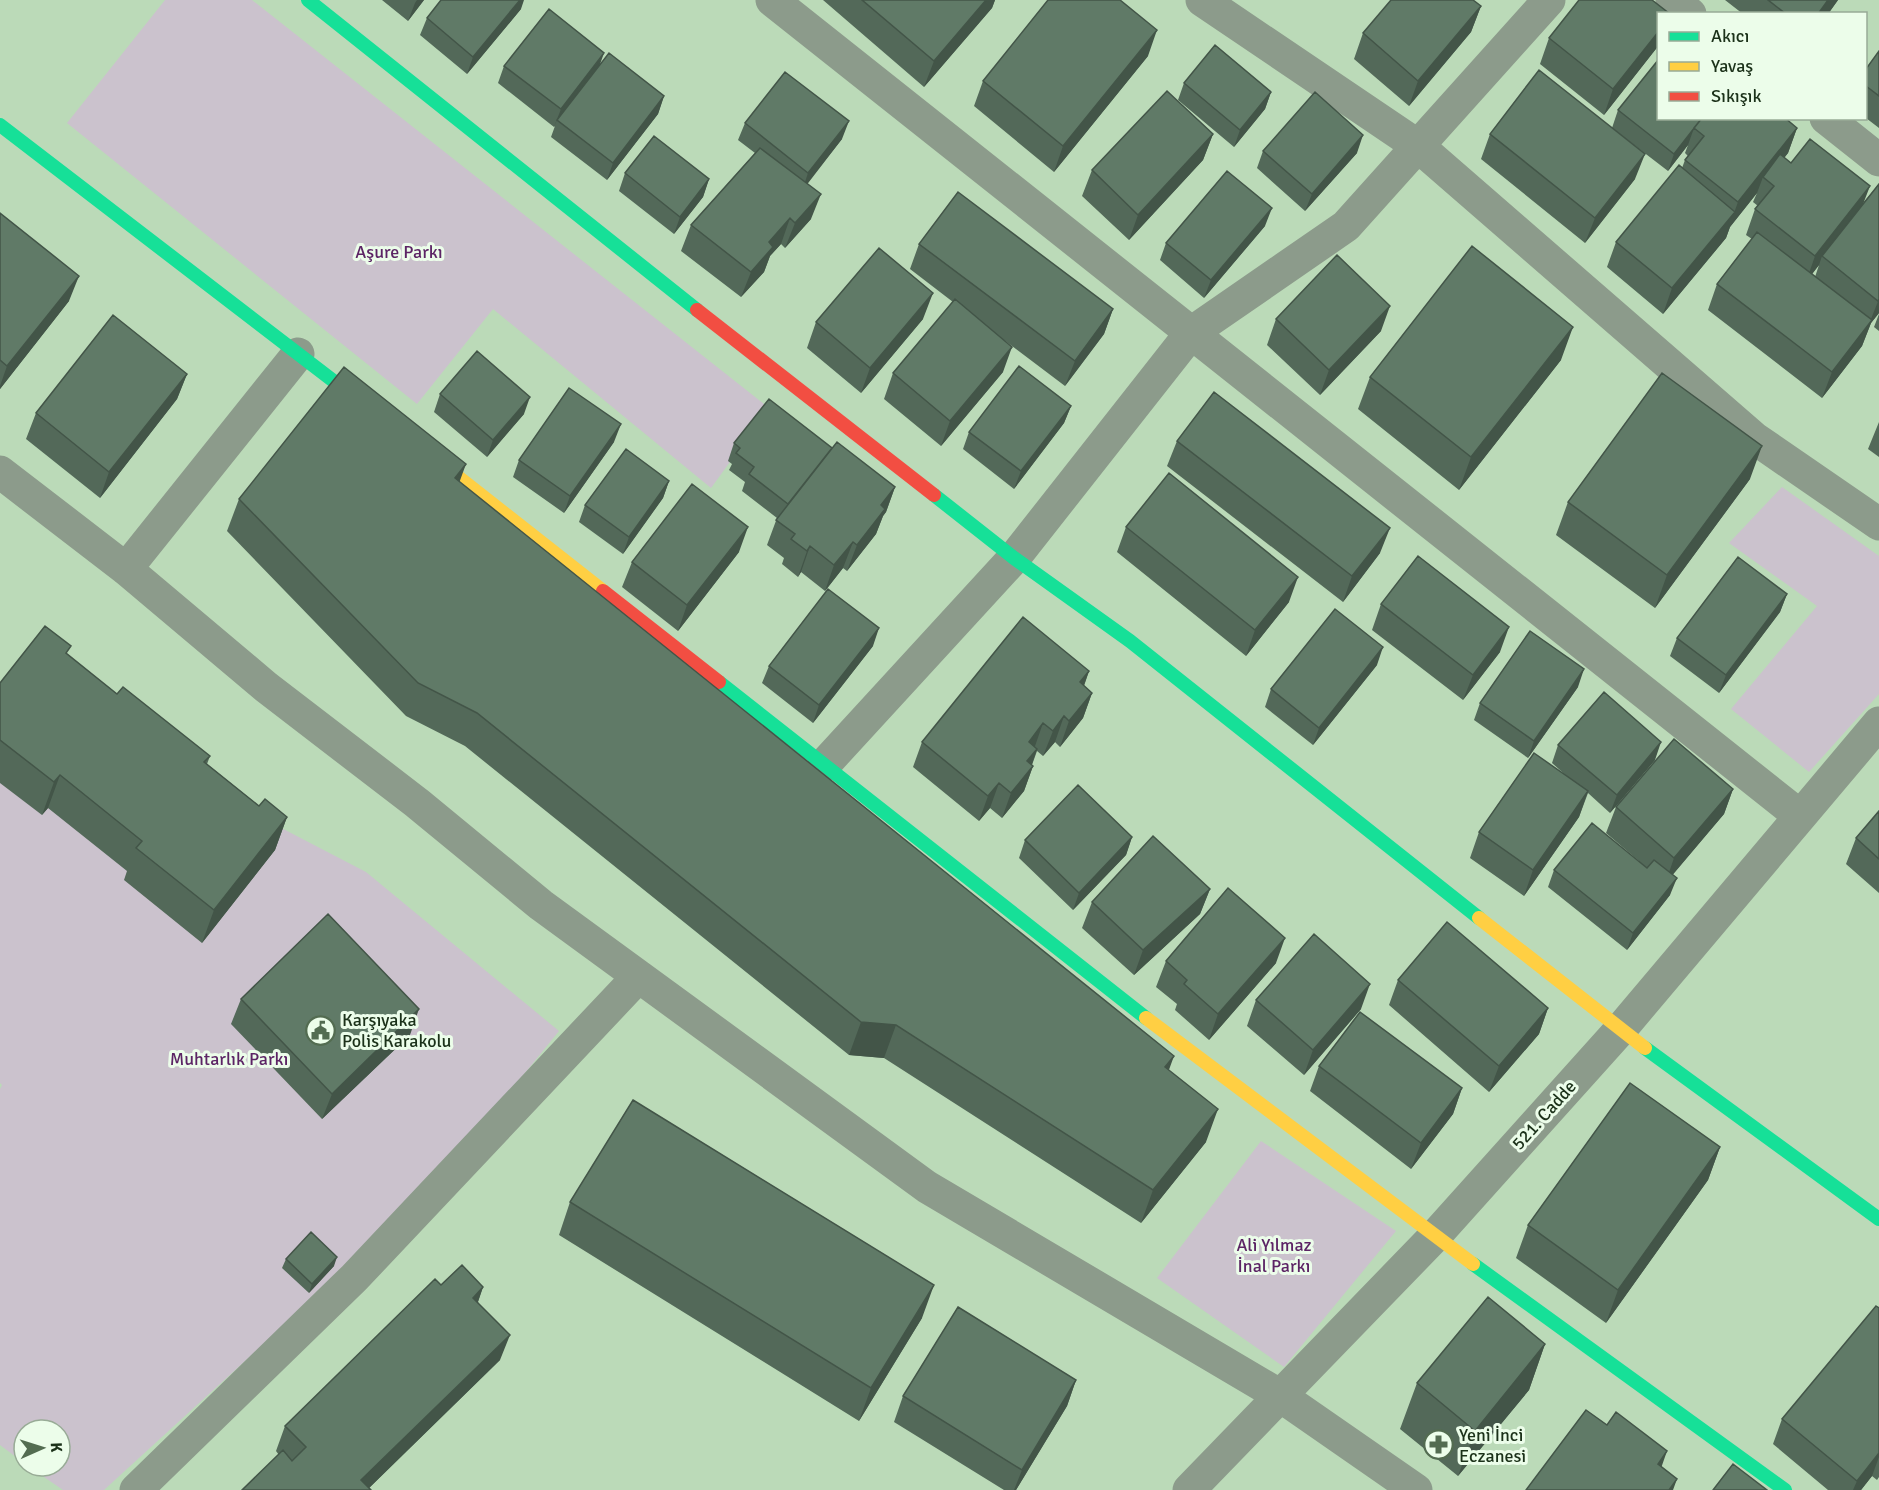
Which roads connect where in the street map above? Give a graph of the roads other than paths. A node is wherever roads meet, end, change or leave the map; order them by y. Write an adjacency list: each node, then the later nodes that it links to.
1 (308, 0): 17 (street)
2 (772, 0): 11 (street)
3 (1202, 0): 9 (street)
4 (1549, 0): 9 (street)
5 (1672, 0): 6 (street)
6 (1687, 12)
7 (1829, 120): 10 (street)
8 (0, 125): 12 (street)
9 (1418, 146): 11 (street); 16 (street)
10 (1879, 160)
11 (1191, 333): 17 (street); 21 (street)
12 (298, 354): 13 (street); 18 (street)
13 (383, 419)
14 (411, 441): 20 (street)
15 (0, 472): 18 (street)
16 (1879, 524)
17 (1014, 558): 20 (street); 23 (street)
18 (126, 569): 22 (street)
19 (1879, 723): 21 (street, 521. Cadde)
20 (824, 765): 25 (street)
21 (1800, 816): 23 (street, 521. Cadde)
22 (637, 978): 26 (street); 27 (street)
23 (1620, 1030): 24 (street); 25 (street, 521. Cadde)
24 (1879, 1219)
25 (1435, 1236): 26 (street, 521. Cadde); 30 (street)
26 (1279, 1395): 28 (street, 521. Cadde); 29 (street)
27 (136, 1490)
28 (1189, 1490)
29 (1416, 1490)
30 (1785, 1490)

